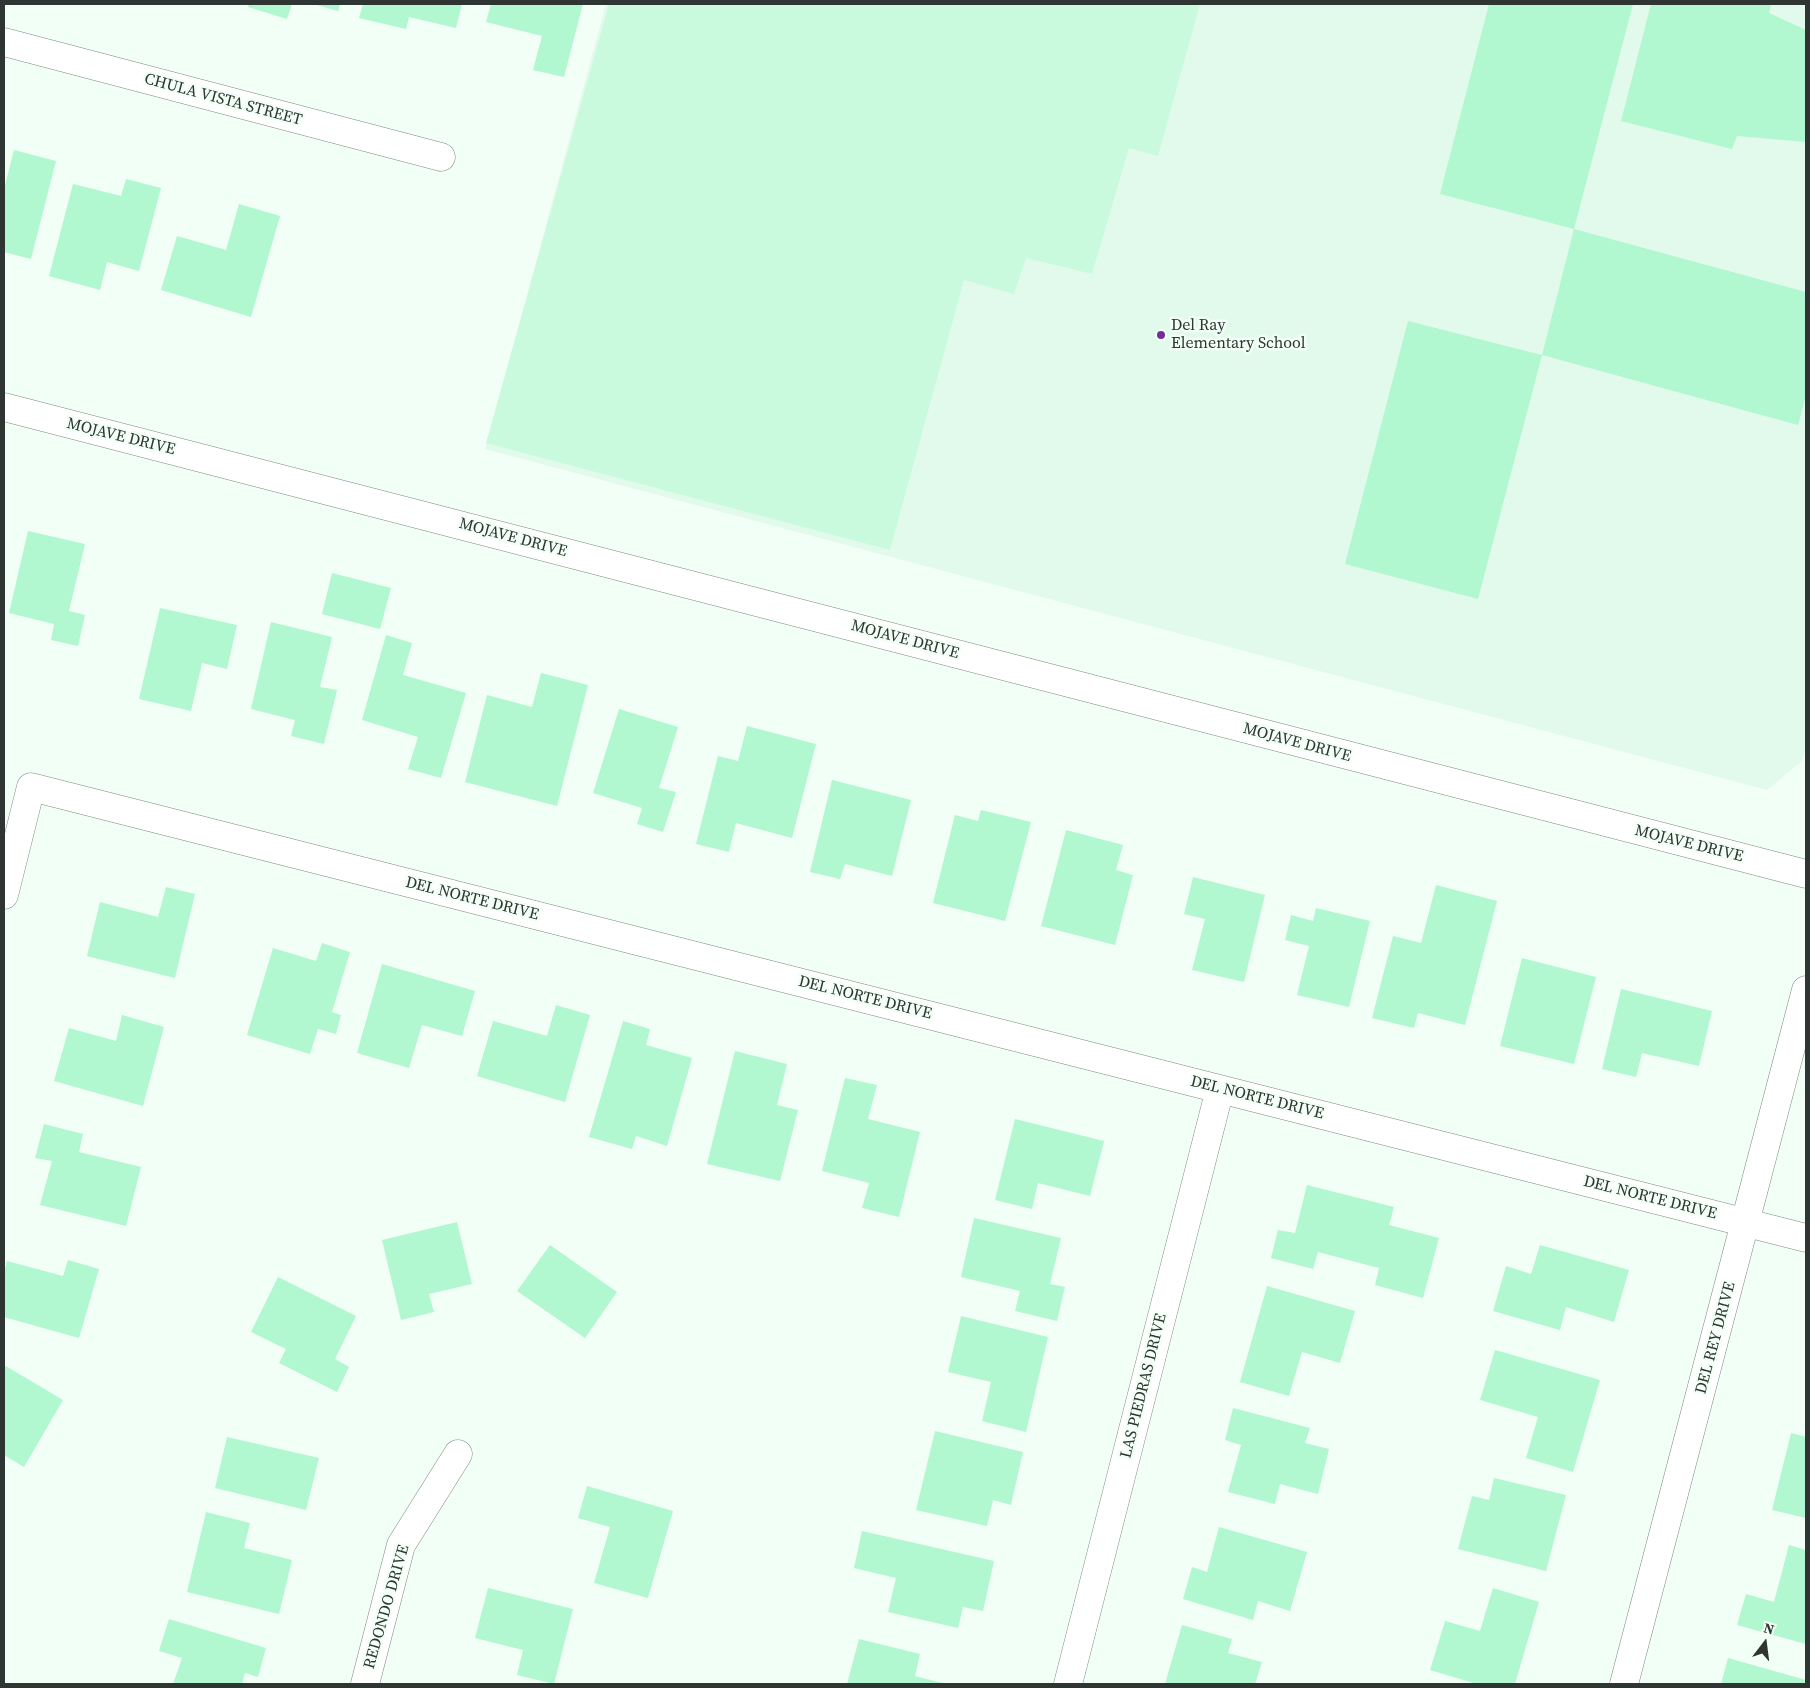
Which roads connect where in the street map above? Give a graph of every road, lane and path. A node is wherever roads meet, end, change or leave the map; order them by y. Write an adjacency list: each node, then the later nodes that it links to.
1 (4, 42): 2 (street, CHULA VISTA STREET)
2 (442, 157)
3 (4, 406): 4 (street, MOJAVE DRIVE)
4 (1806, 874)
5 (4, 896): 7 (street, DEL NORTE DRIVE)
6 (1806, 990): 8 (street, DEL REY DRIVE)
7 (1220, 1088): 8 (street, DEL NORTE DRIVE); 12 (street, LAS PIEDRAS DRIVE)
8 (1746, 1222): 9 (street, DEL NORTE DRIVE); 13 (street, DEL REY DRIVE)
9 (1806, 1238)
10 (458, 1454): 11 (street, REDONDO DRIVE)
11 (365, 1684)
12 (1068, 1684)
13 (1624, 1684)

